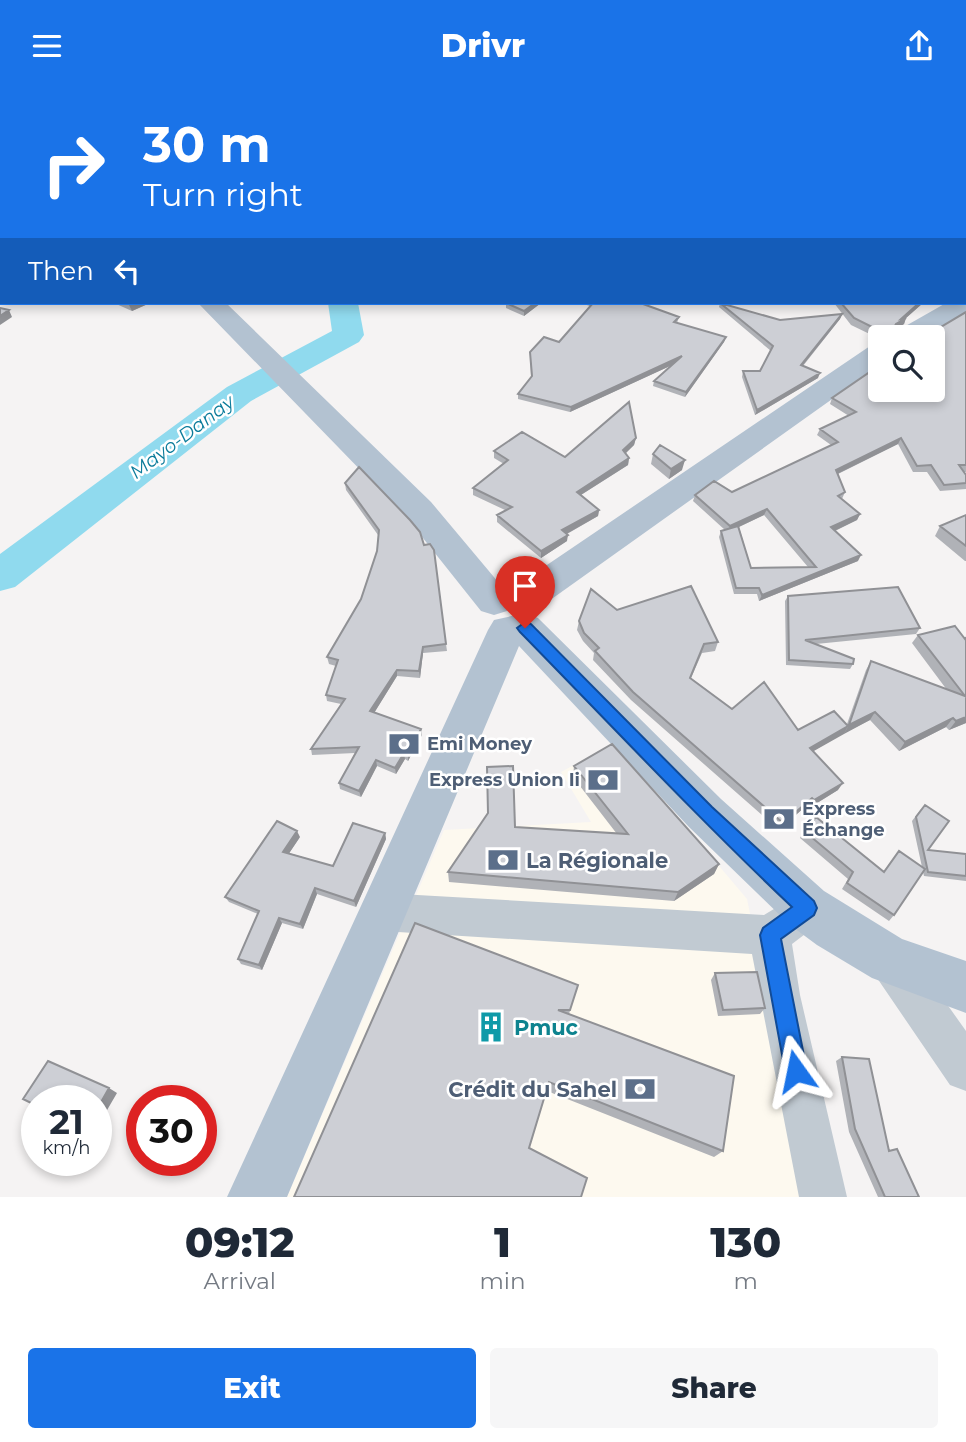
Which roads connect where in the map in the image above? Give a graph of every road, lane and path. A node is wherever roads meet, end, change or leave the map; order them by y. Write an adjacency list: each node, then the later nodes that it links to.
1 (213, 305): 5 (main road)
2 (961, 305): 3 (main road)
3 (927, 325)
4 (868, 361): 5 (main road)
5 (513, 614): 6 (main road); 7 (main road)
6 (807, 908): 8 (street); 9 (main road)
7 (382, 912): 8 (street); 12 (main road)
8 (770, 935): 13 (street)
9 (890, 960): 10 (main road); 11 (street)
10 (966, 987)
11 (966, 1069)
12 (257, 1197)
13 (824, 1197)

